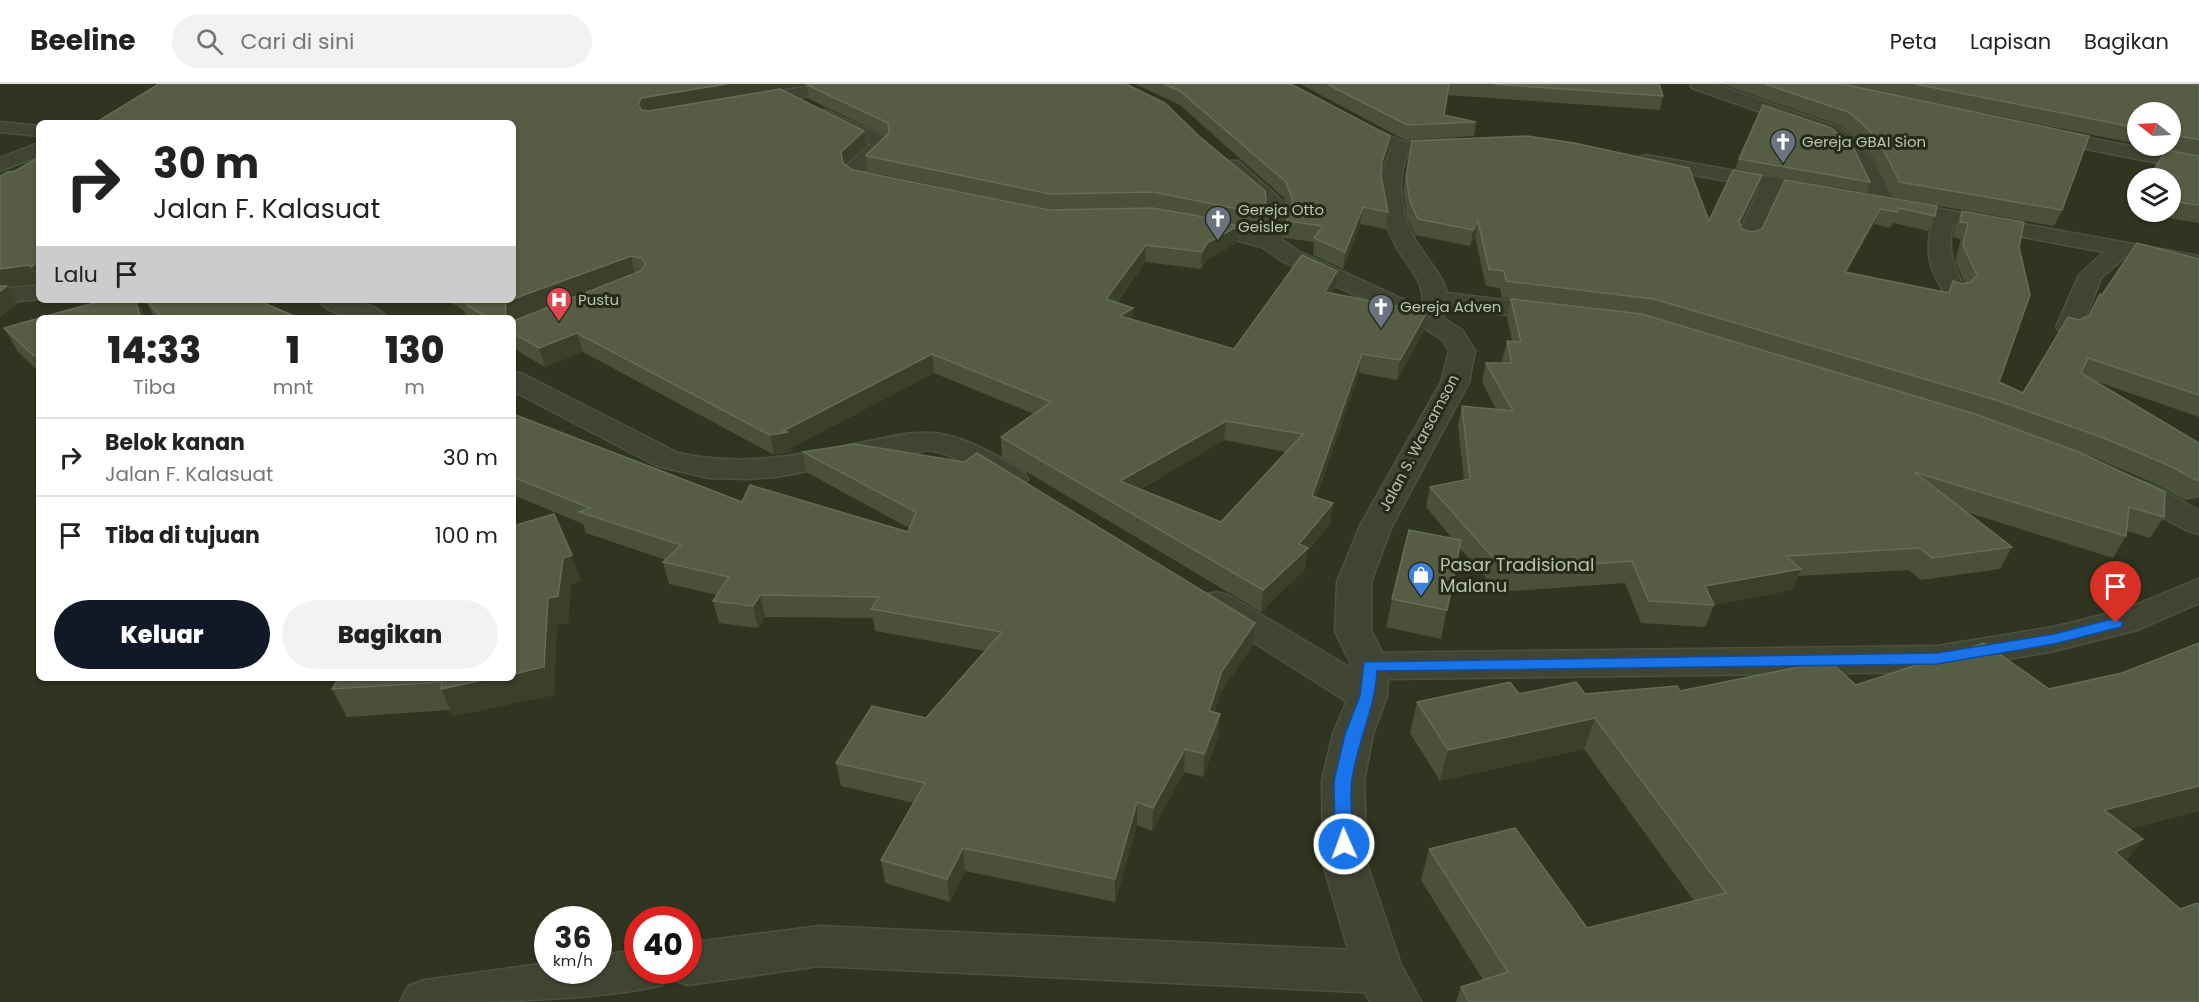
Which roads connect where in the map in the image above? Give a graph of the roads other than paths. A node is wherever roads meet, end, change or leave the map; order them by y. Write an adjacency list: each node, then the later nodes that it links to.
1 (852, 84): 3 (street)
2 (1698, 84): 18 (street)
3 (783, 95): 4 (street); 17 (street)
4 (728, 104)
5 (0, 127): 8 (street)
6 (1361, 127): 10 (street)
7 (2021, 130): 15 (street)
8 (36, 131)
9 (1472, 144): 10 (street)
10 (1401, 148): 29 (street)
11 (36, 150): 14 (street)
12 (1217, 153): 22 (street)
13 (1624, 158): 16 (street)
14 (0, 165)
15 (2199, 165)
16 (1772, 184): 18 (street); 21 (street)
17 (909, 189)
18 (1863, 200): 19 (street)
19 (1945, 216): 23 (street); 25 (street)
20 (1173, 219): 22 (street, Jalan S. Warsamson)
21 (1747, 239)
22 (1270, 242): 29 (street, Jalan S. Warsamson)
23 (2122, 248): 24 (street); 32 (street)
24 (2199, 263)
25 (1955, 291)
26 (36, 292): 27 (street)
27 (0, 296)
28 (338, 303): 30 (street)
29 (1433, 310): 31 (street); 39 (street, Jalan S. Warsamson)
30 (368, 315)
31 (1583, 317)
32 (2068, 327)
33 (516, 382): 35 (street)
34 (2103, 474): 36 (street)
35 (1038, 495)
36 (2199, 524)
37 (1186, 585): 39 (street)
38 (2199, 590): 39 (street)
39 (1369, 681): 42 (street)
40 (702, 962): 42 (street)
41 (624, 973): 43 (street)
42 (1387, 987)
43 (425, 1002)

